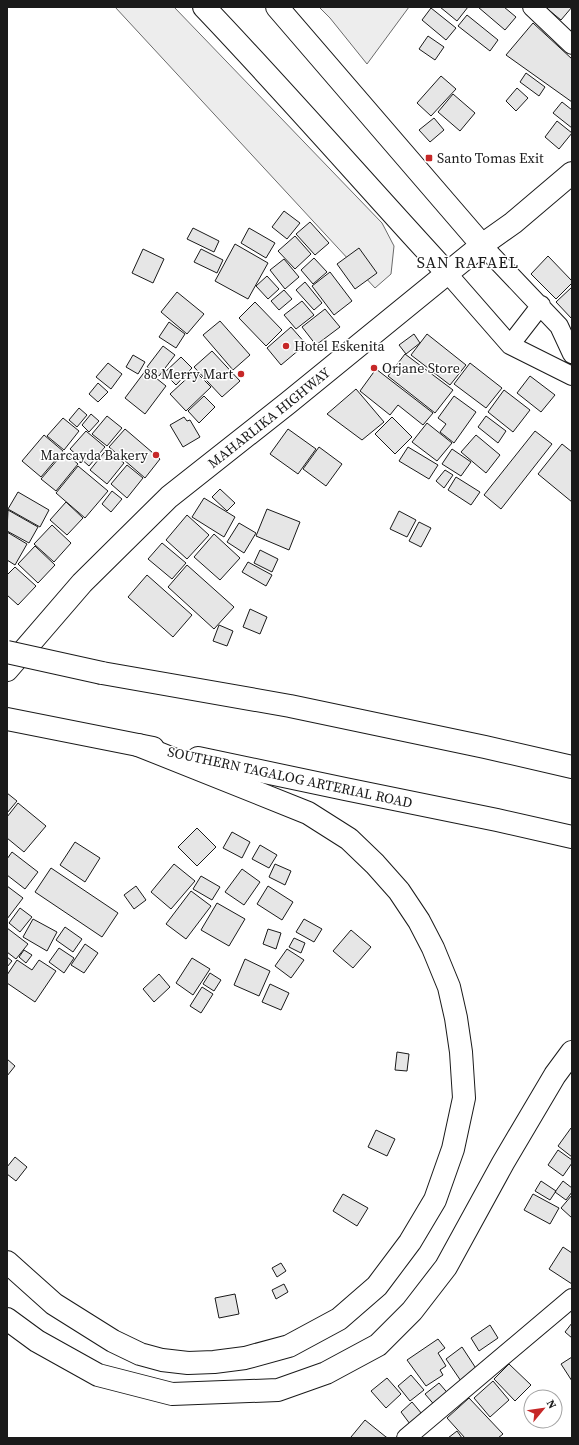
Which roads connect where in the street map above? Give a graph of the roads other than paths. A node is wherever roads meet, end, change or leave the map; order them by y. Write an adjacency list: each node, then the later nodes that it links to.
1 (204, 7): 7 (highway)
2 (277, 7): 6 (highway)
3 (532, 7): 4 (street)
4 (572, 45)
5 (572, 173): 6 (highway, MAHARLIKA HIGHWAY)
6 (482, 245): 7 (highway, MAHARLIKA HIGHWAY); 8 (street)
7 (448, 274): 9 (street); 13 (highway, MAHARLIKA HIGHWAY)
8 (541, 305): 9 (street); 10 (street)
9 (510, 345): 11 (street)
10 (572, 354)
11 (572, 376)
12 (7, 652): 16 (highway, bridge)
13 (7, 670)
14 (7, 719): 15 (highway, SOUTHERN TAGALOG ARTERIAL ROAD)
15 (138, 745): 17 (highway, SOUTHERN TAGALOG ARTERIAL ROAD); 19 (highway)
16 (572, 767)
17 (572, 837)
18 (572, 1052): 21 (highway)
19 (7, 1262)
20 (572, 1298): 22 (street)
21 (7, 1319)
22 (406, 1438)

